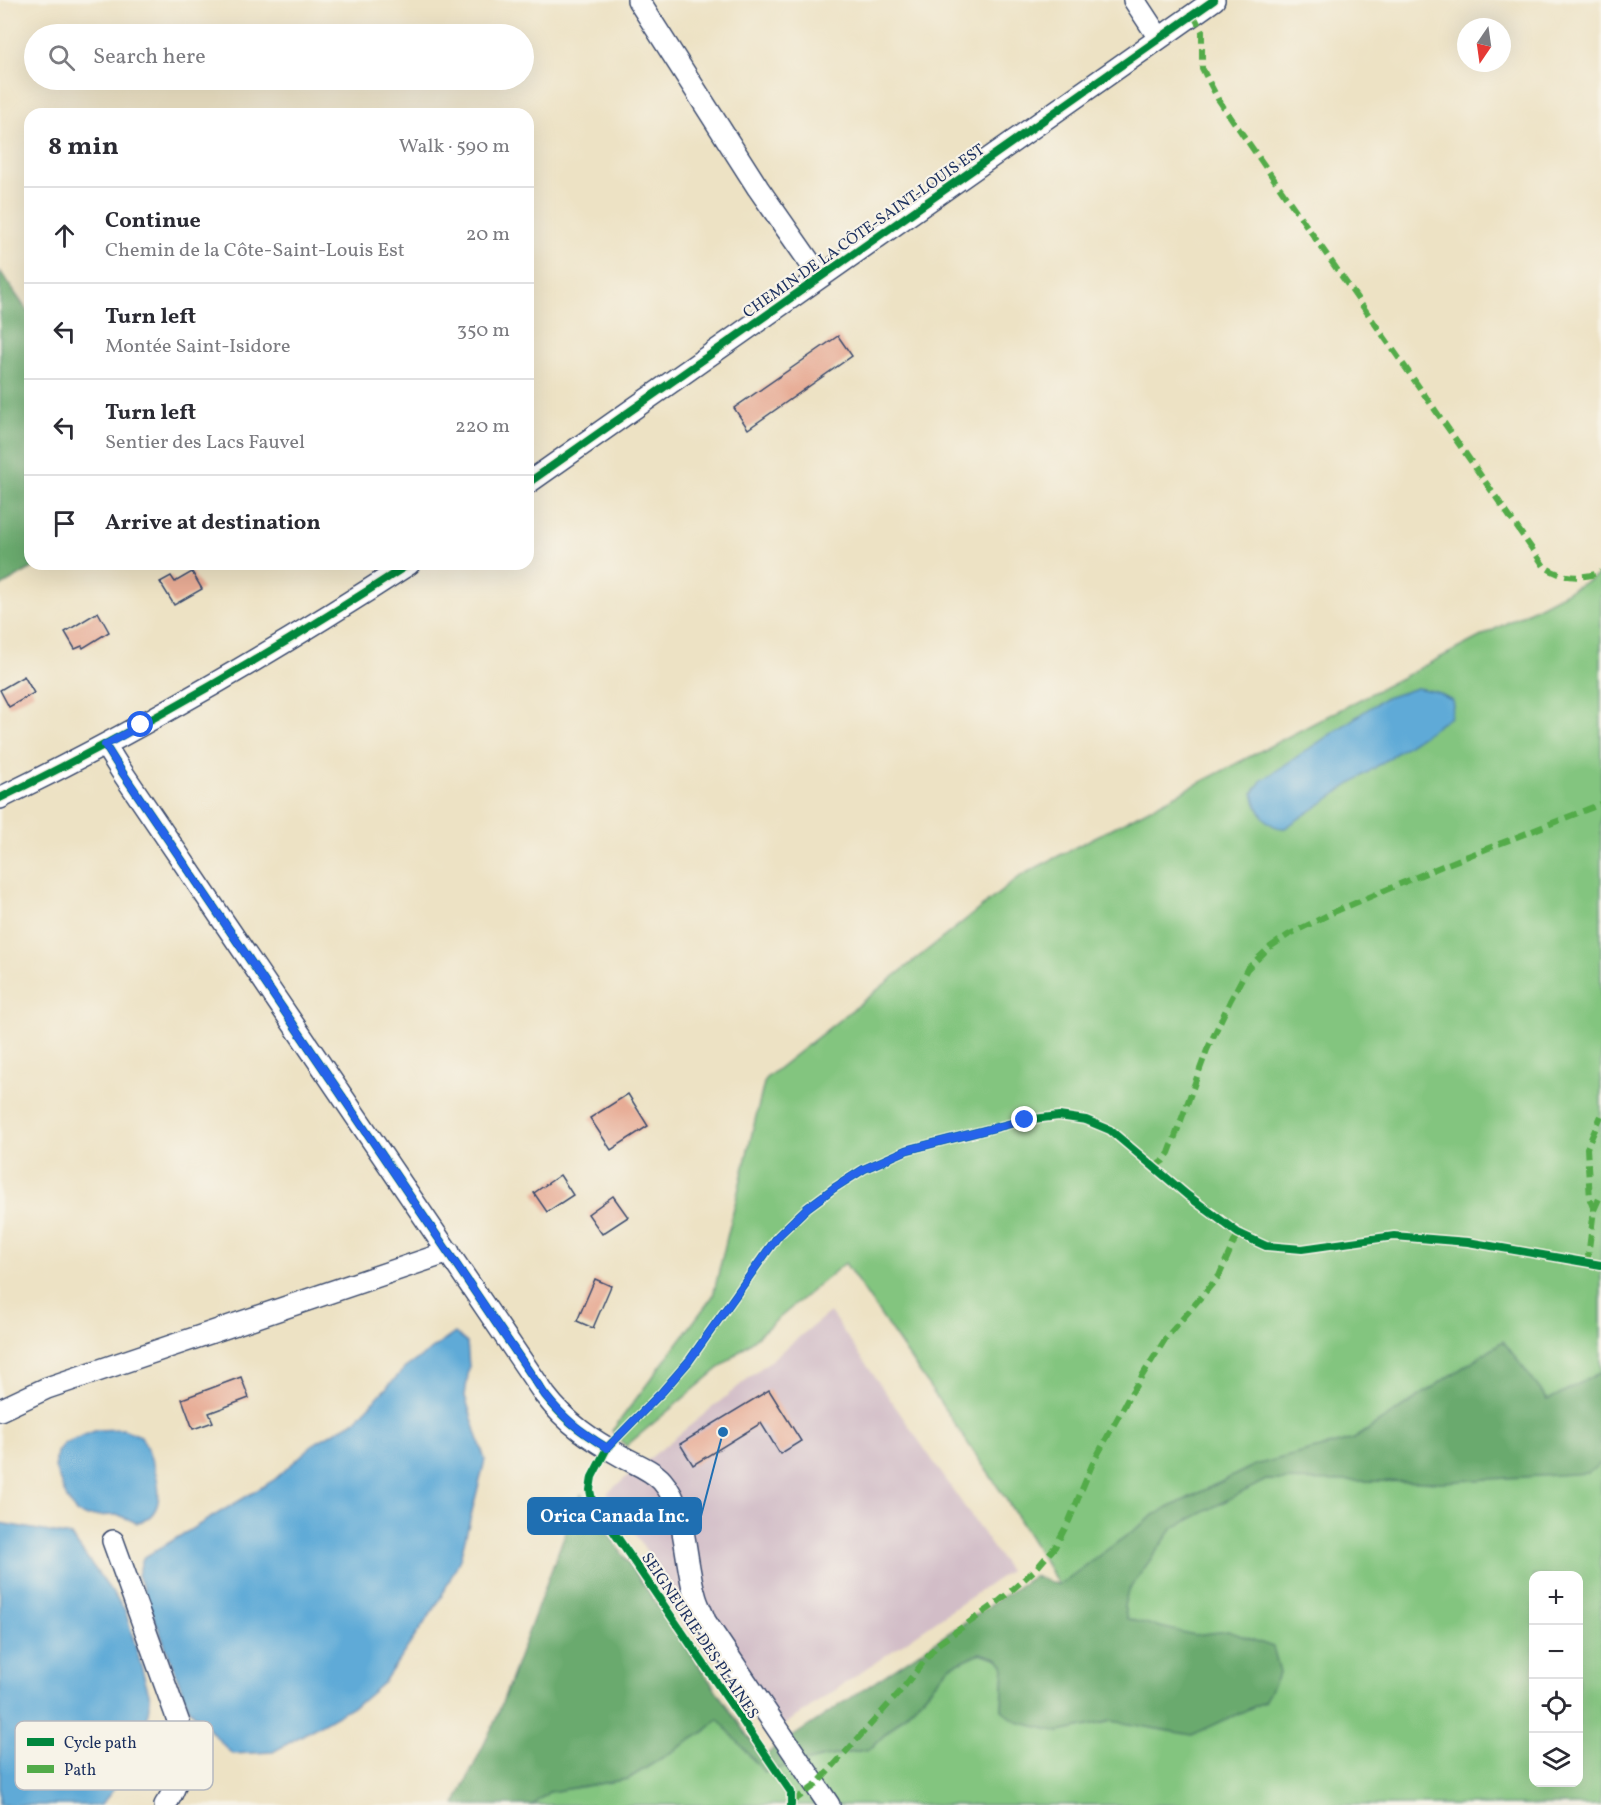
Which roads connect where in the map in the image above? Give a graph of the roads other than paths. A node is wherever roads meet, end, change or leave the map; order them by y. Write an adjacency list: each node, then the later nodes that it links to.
1 (638, 0): 5 (street)
2 (1134, 0): 4 (street)
3 (1214, 0): 4 (street, CHEMIN DE LA CÔTE-SAINT-LOUIS EST)
4 (1159, 38): 5 (street, CHEMIN DE LA CÔTE-SAINT-LOUIS EST)
5 (820, 277): 6 (street, CHEMIN DE LA CÔTE-SAINT-LOUIS EST)
6 (534, 479)
7 (400, 570): 8 (street)
8 (105, 745): 9 (street); 10 (street)
9 (0, 798)
10 (449, 1252): 11 (street); 16 (street)
11 (0, 1410)
12 (113, 1540): 13 (street)
13 (178, 1721)
14 (173, 1790): 15 (street)
15 (165, 1805)
16 (829, 1805)

